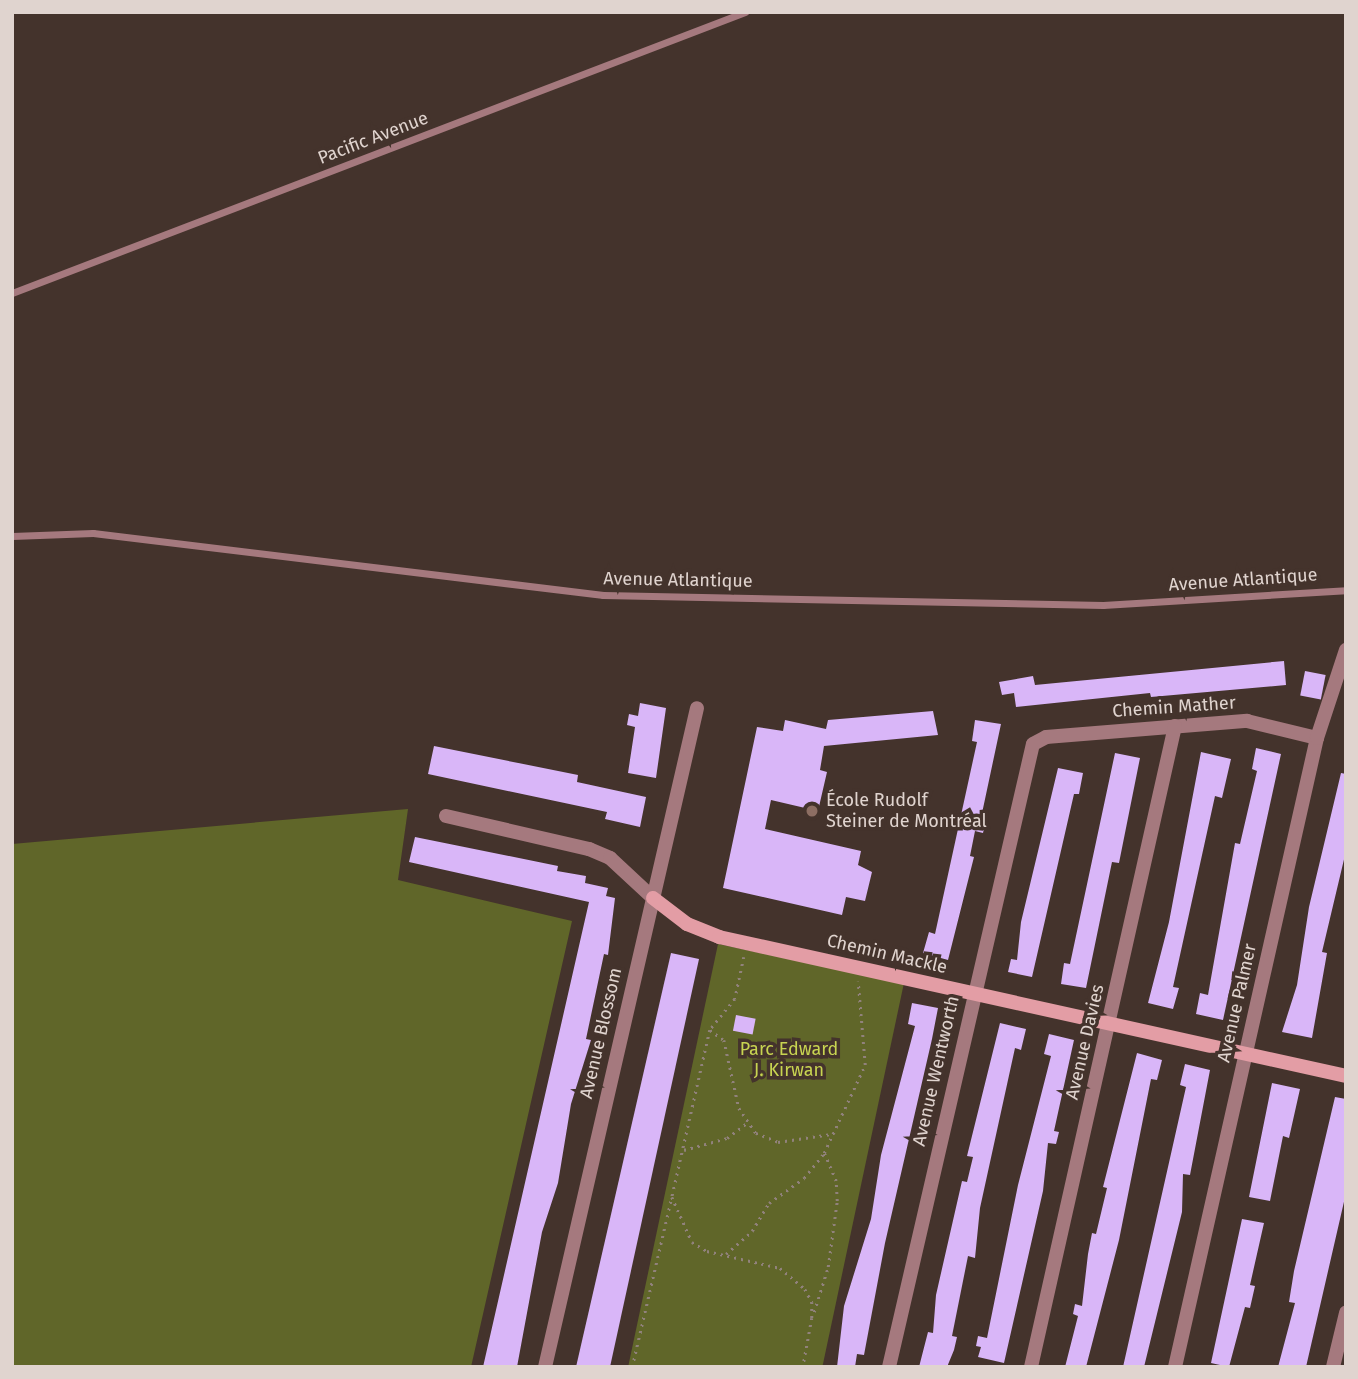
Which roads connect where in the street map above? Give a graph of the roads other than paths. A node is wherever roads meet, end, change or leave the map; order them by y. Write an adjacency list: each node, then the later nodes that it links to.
1 (745, 12): 2 (lane, Pacific Avenue)
2 (12, 293)
3 (12, 536): 4 (lane, Avenue Atlantique)
4 (1346, 590)
5 (1346, 650): 8 (street, Avenue Palmer)
6 (697, 708): 11 (street, Avenue Blossom)
7 (1175, 726): 8 (street, Chemin Mather); 9 (street, Chemin Mather); 13 (street, Avenue Davies)
8 (1317, 738): 14 (street, Avenue Palmer)
9 (1032, 744): 12 (street, Avenue Wentworth)
10 (446, 816): 11 (street, Chemin Mackle)
11 (653, 898): 12 (street, Chemin Mackle); 17 (street, Avenue Blossom)
12 (973, 993): 13 (street, Chemin Mackle); 18 (street, Avenue Wentworth)
13 (1109, 1025): 14 (street, Chemin Mackle); 19 (street, Avenue Davies)
14 (1245, 1053): 15 (street, Chemin Mackle); 20 (street, Avenue Palmer)
15 (1346, 1076)
16 (1346, 1312): 21 (street)
17 (545, 1367)
18 (889, 1367)
19 (1031, 1367)
20 (1174, 1367)
21 (1334, 1367)

